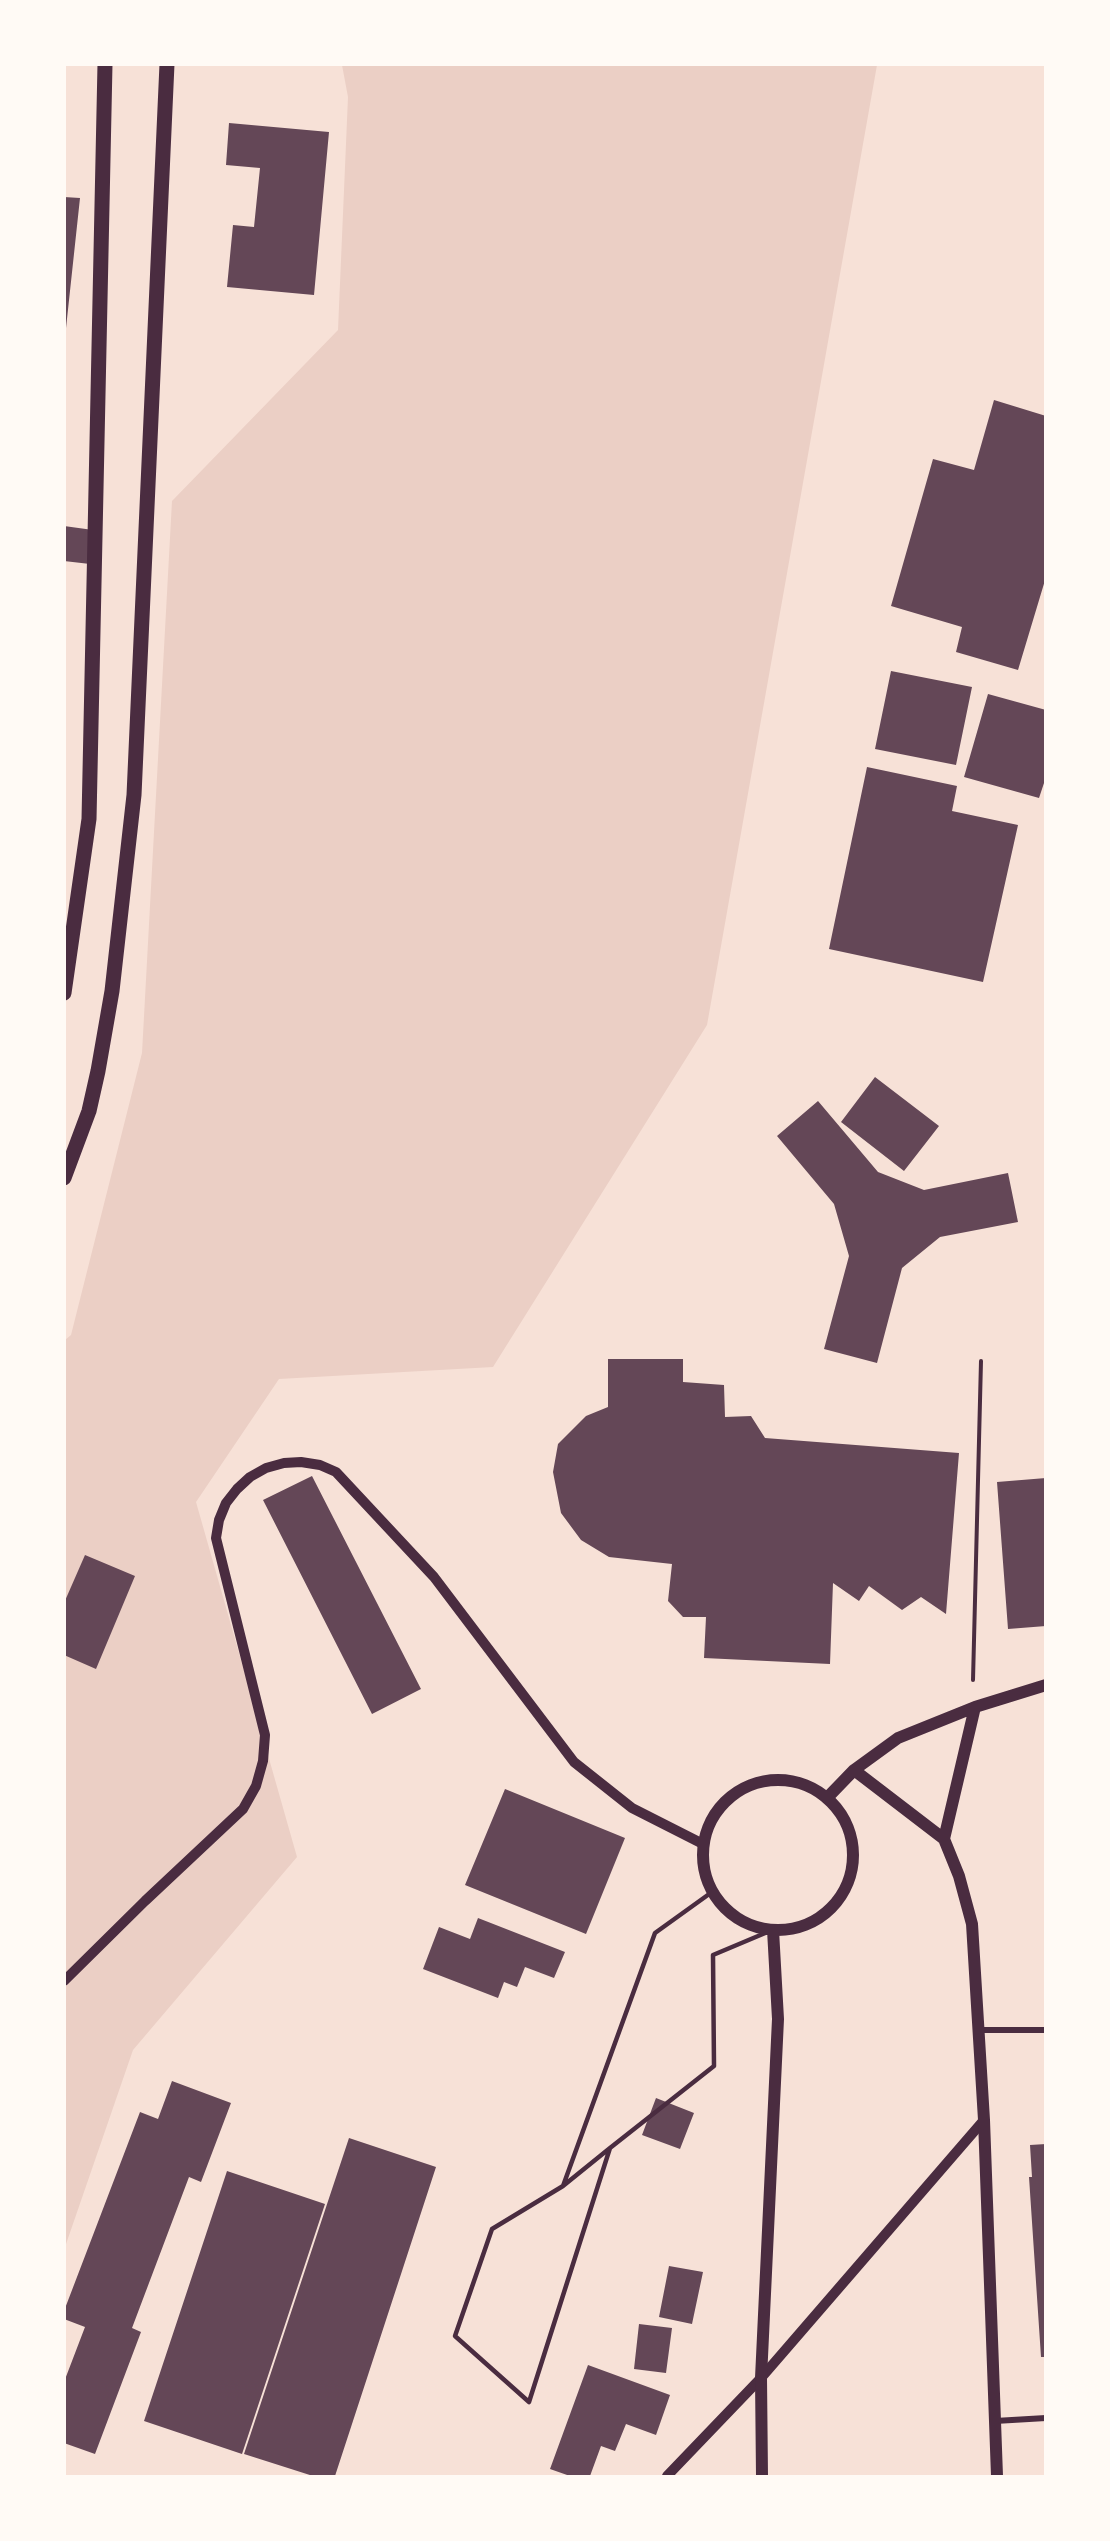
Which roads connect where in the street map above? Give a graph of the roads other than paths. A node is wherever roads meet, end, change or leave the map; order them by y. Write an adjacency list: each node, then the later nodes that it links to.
1 (105, 64): 3 (main road)
2 (167, 64): 4 (main road)
3 (64, 993)
4 (64, 1178)
5 (1046, 1685): 6 (main road)
6 (975, 1707): 7 (main road); 9 (main road)
7 (854, 1770): 8 (main road); 9 (main road)
8 (827, 1798): 10 (main road); 12 (main road)
9 (944, 1839): 14 (main road)
10 (703, 1844): 11 (main road); 13 (street)
11 (712, 1892): 12 (main road); 18 (lane)
12 (773, 1930): 17 (lane); 19 (main road)
13 (64, 1982)
14 (980, 2030): 15 (street); 16 (main road)
15 (1046, 2030)
16 (984, 2120): 19 (street); 21 (main road)
17 (610, 2148): 18 (lane); 18 (lane)
18 (563, 2186)
19 (761, 2378): 22 (street); 23 (main road)
20 (1046, 2418): 21 (street)
21 (995, 2421): 24 (main road)
22 (667, 2476)
23 (762, 2476)
24 (997, 2476)

